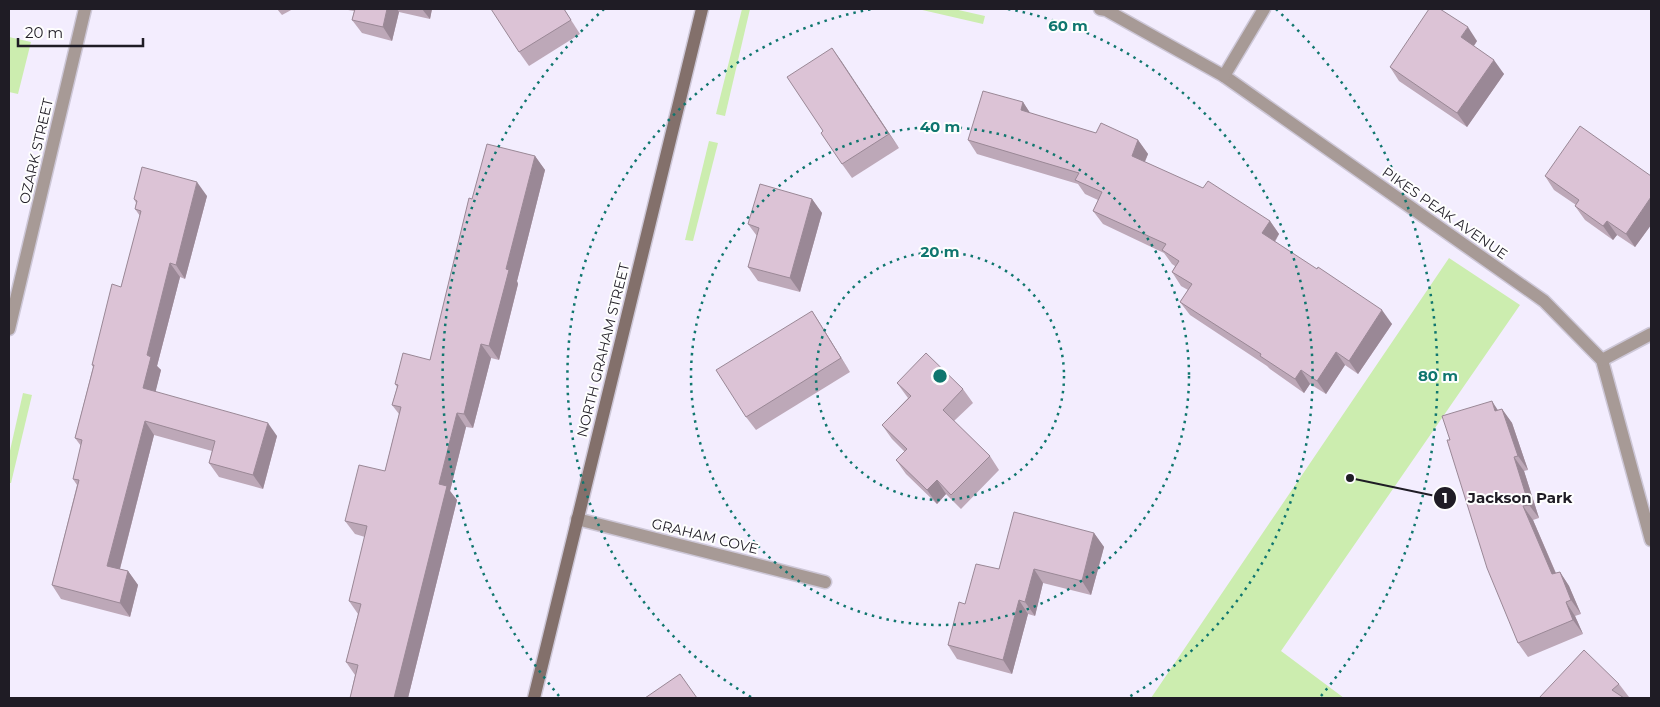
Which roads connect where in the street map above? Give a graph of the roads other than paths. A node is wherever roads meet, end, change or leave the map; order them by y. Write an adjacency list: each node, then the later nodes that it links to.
1 (85, 9): 6 (street, OZARK STREET)
2 (702, 9): 9 (main road, NORTH GRAHAM STREET)
3 (1100, 9): 5 (street, PIKES PEAK AVENUE)
4 (1264, 9): 5 (street)
5 (1224, 76): 8 (street, PIKES PEAK AVENUE)
6 (9, 329)
7 (1651, 334): 8 (street)
8 (1602, 360): 10 (street, PIKES PEAK AVENUE)
9 (577, 519): 11 (street, GRAHAM COVE); 12 (main road, NORTH GRAHAM STREET)
10 (1651, 540)
11 (825, 582)
12 (534, 698)

